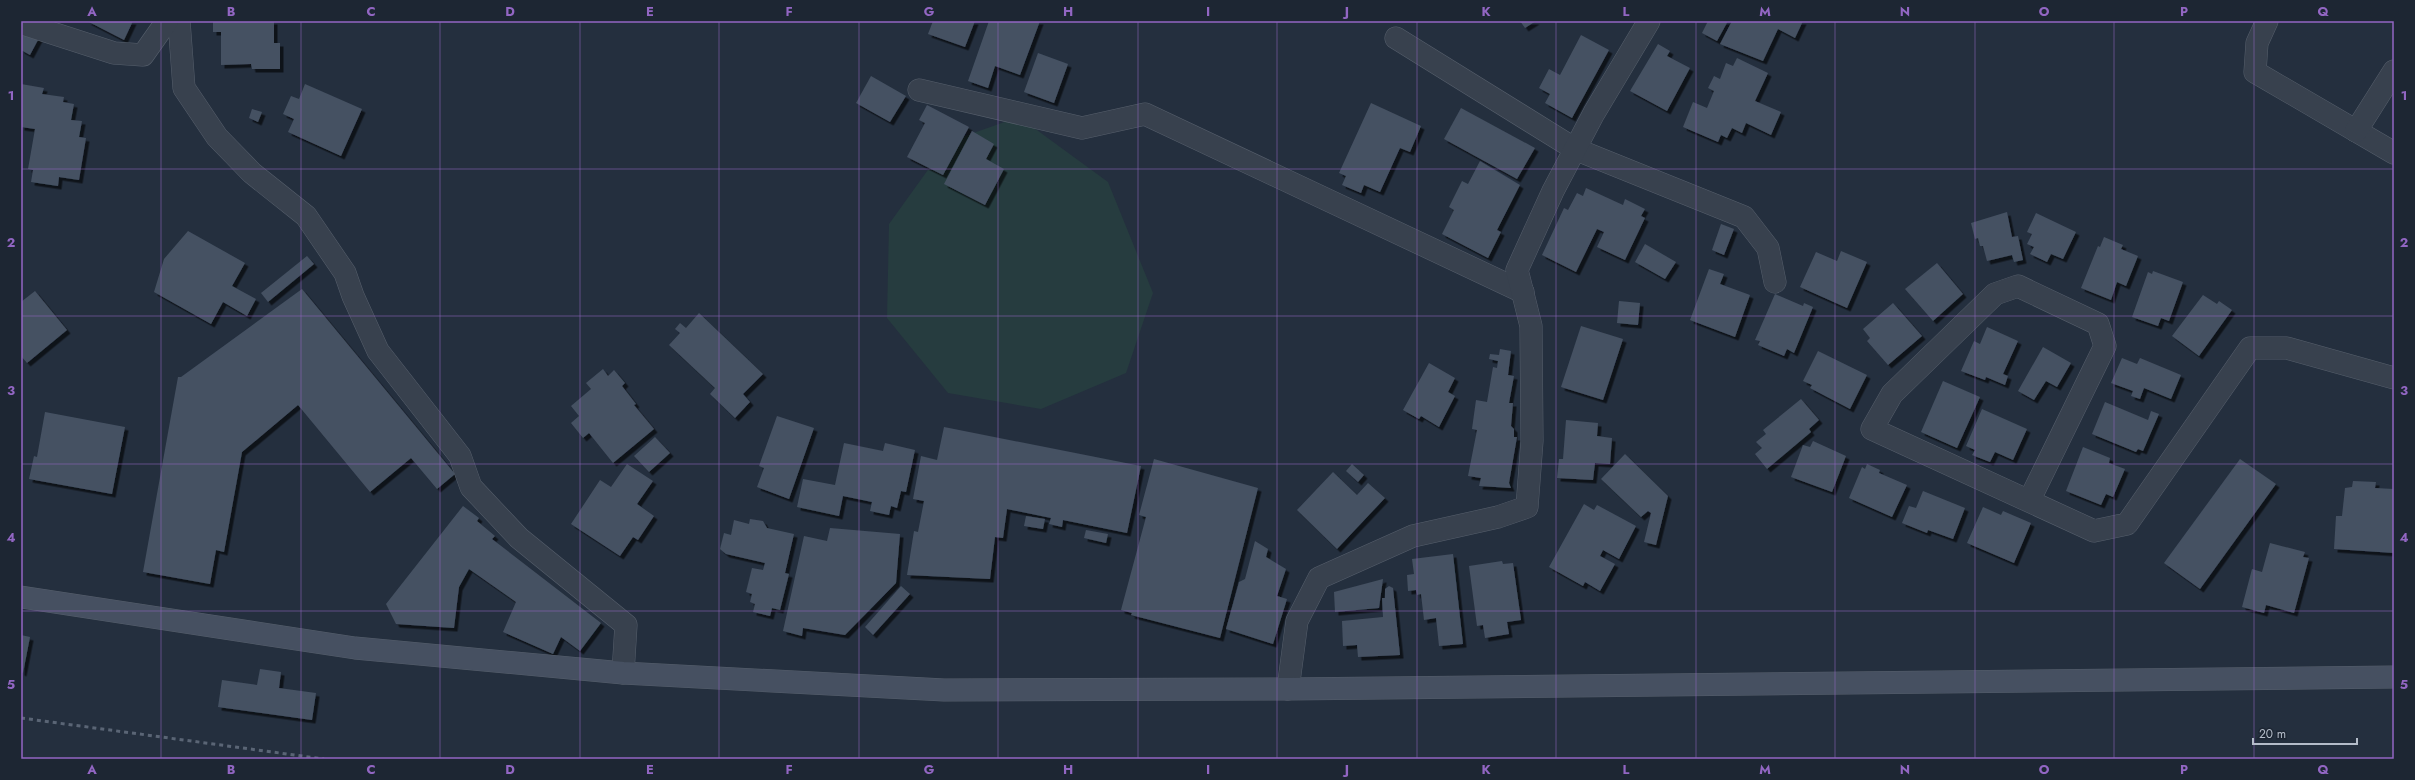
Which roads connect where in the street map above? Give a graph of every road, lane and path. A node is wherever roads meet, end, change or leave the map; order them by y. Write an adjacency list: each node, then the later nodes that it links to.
1 (167, 21): 5 (street)
2 (179, 21): 17 (street)
3 (1650, 21): 10 (street)
4 (2267, 21): 9 (street)
5 (21, 23)
6 (1396, 38): 10 (street)
7 (2394, 70): 9 (street)
8 (919, 90): 13 (street)
9 (2356, 131): 11 (street)
10 (1575, 149): 12 (street); 13 (street)
11 (2394, 153)
12 (1775, 282)
13 (1523, 292): 19 (street)
14 (2394, 378): 15 (street)
15 (2029, 501): 15 (street)
16 (21, 596): 17 (street)
17 (623, 673): 19 (street)
18 (2394, 677): 19 (street)
19 (1288, 689)

